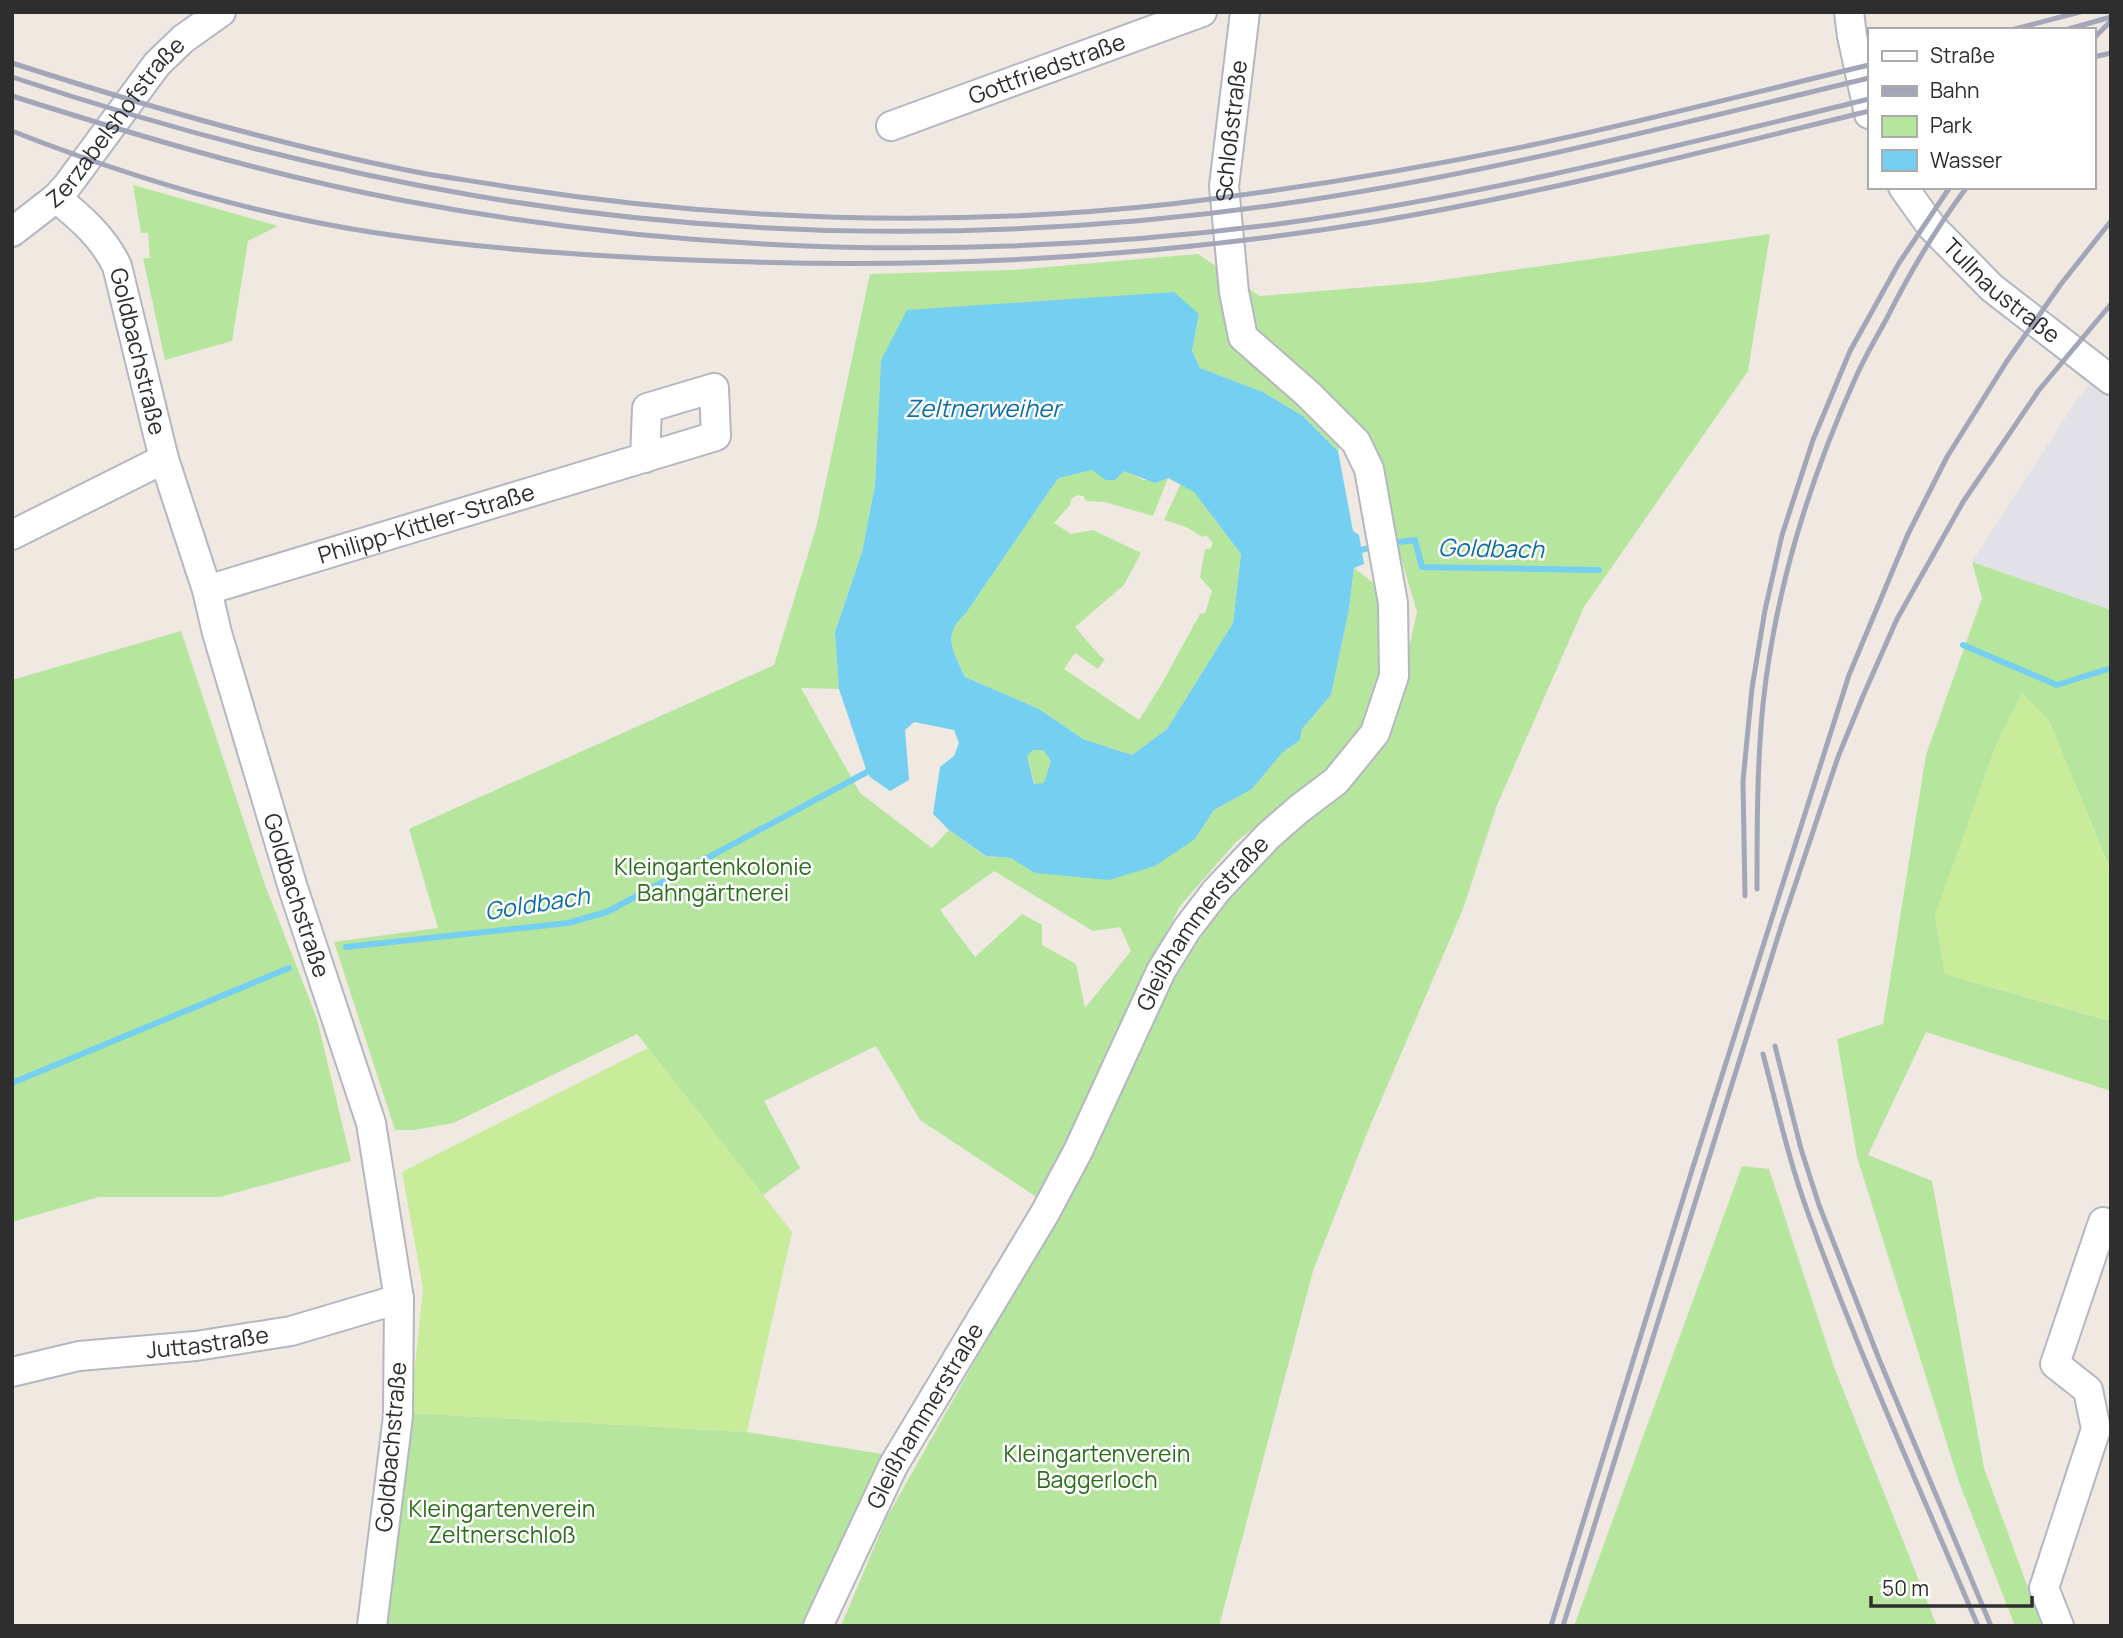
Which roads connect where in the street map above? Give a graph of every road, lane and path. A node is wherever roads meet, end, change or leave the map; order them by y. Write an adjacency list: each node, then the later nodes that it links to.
1 (220, 12): 8 (street, Zerzabelshofstraße)
2 (1202, 12): 6 (street, Gottfriedstraße)
3 (1245, 12): 10 (street, Schloßstraße)
4 (1849, 12): 5 (street)
5 (1868, 109)
6 (891, 126)
7 (1904, 189): 11 (street, Tullnaustraße)
8 (56, 198): 9 (street, Zerzabelshofstraße); 13 (street, Goldbachstraße)
9 (12, 232)
10 (1232, 249): 20 (street, Gleißhammerstraße)
11 (2111, 380)
12 (645, 458): 15 (street, Philipp-Kittler-Straße)
13 (164, 459): 14 (street); 15 (street, Goldbachstraße)
14 (12, 535)
15 (207, 590): 17 (street, Goldbachstraße)
16 (2111, 1225): 21 (street)
17 (399, 1299): 18 (street, Juttastraße); 19 (street, Goldbachstraße)
18 (12, 1373)
19 (372, 1626)
20 (818, 1626)
21 (2059, 1626)

